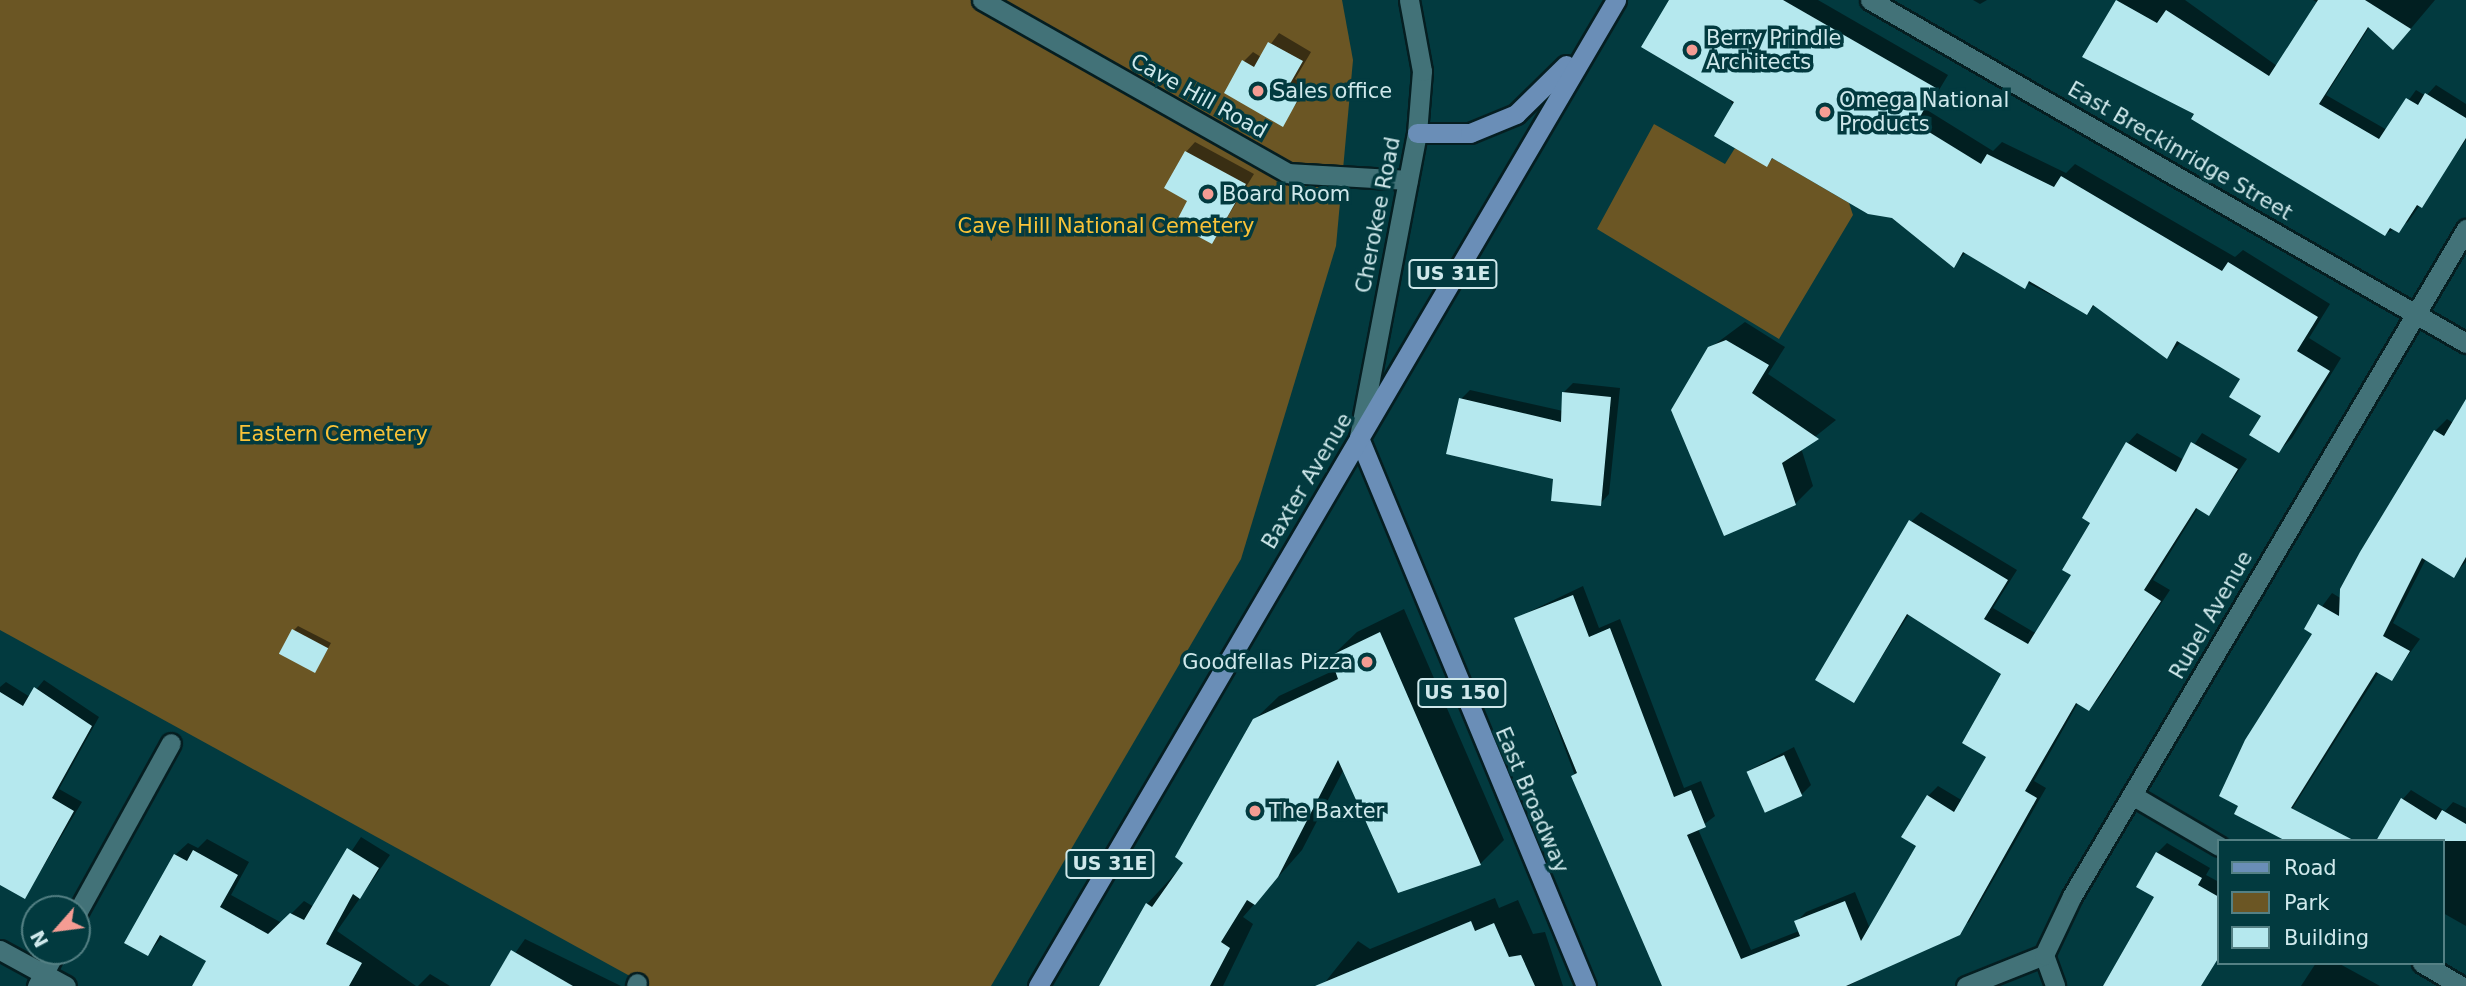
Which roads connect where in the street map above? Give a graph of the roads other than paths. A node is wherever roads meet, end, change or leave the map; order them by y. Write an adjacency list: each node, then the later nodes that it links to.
1 (982, 0): 7 (street, Cave Hill Road)
2 (1409, 0): 6 (street, Cherokee Road)
3 (1616, 0): 5 (main road, Baxter Avenue / US 31E)
4 (1870, 0): 9 (street, East Breckinridge Street)
5 (1582, 50): 6 (main road); 11 (main road, Baxter Avenue / US 31E)
6 (1417, 133): 7 (street, Cherokee Road)
7 (1408, 180): 11 (street, Cherokee Road)
8 (2466, 229): 9 (street, Rubel Avenue)
9 (2416, 314): 10 (street, East Breckinridge Street); 13 (street, Rubel Avenue)
10 (2466, 343)
11 (1359, 438): 21 (main road, Baxter Avenue / US 31E); 22 (main road, East Broadway / US 150)
12 (171, 743): 15 (street)
13 (2132, 795): 14 (street); 17 (street, Rubel Avenue)
14 (2218, 845)
15 (87, 895)
16 (0, 950): 19 (street)
17 (2043, 955): 23 (street); 24 (street)
18 (2425, 965): 25 (street)
19 (40, 980): 20 (street)
20 (66, 986)
21 (1038, 986)
22 (1586, 986)
23 (1966, 986)
24 (2055, 986)
25 (2461, 986)

